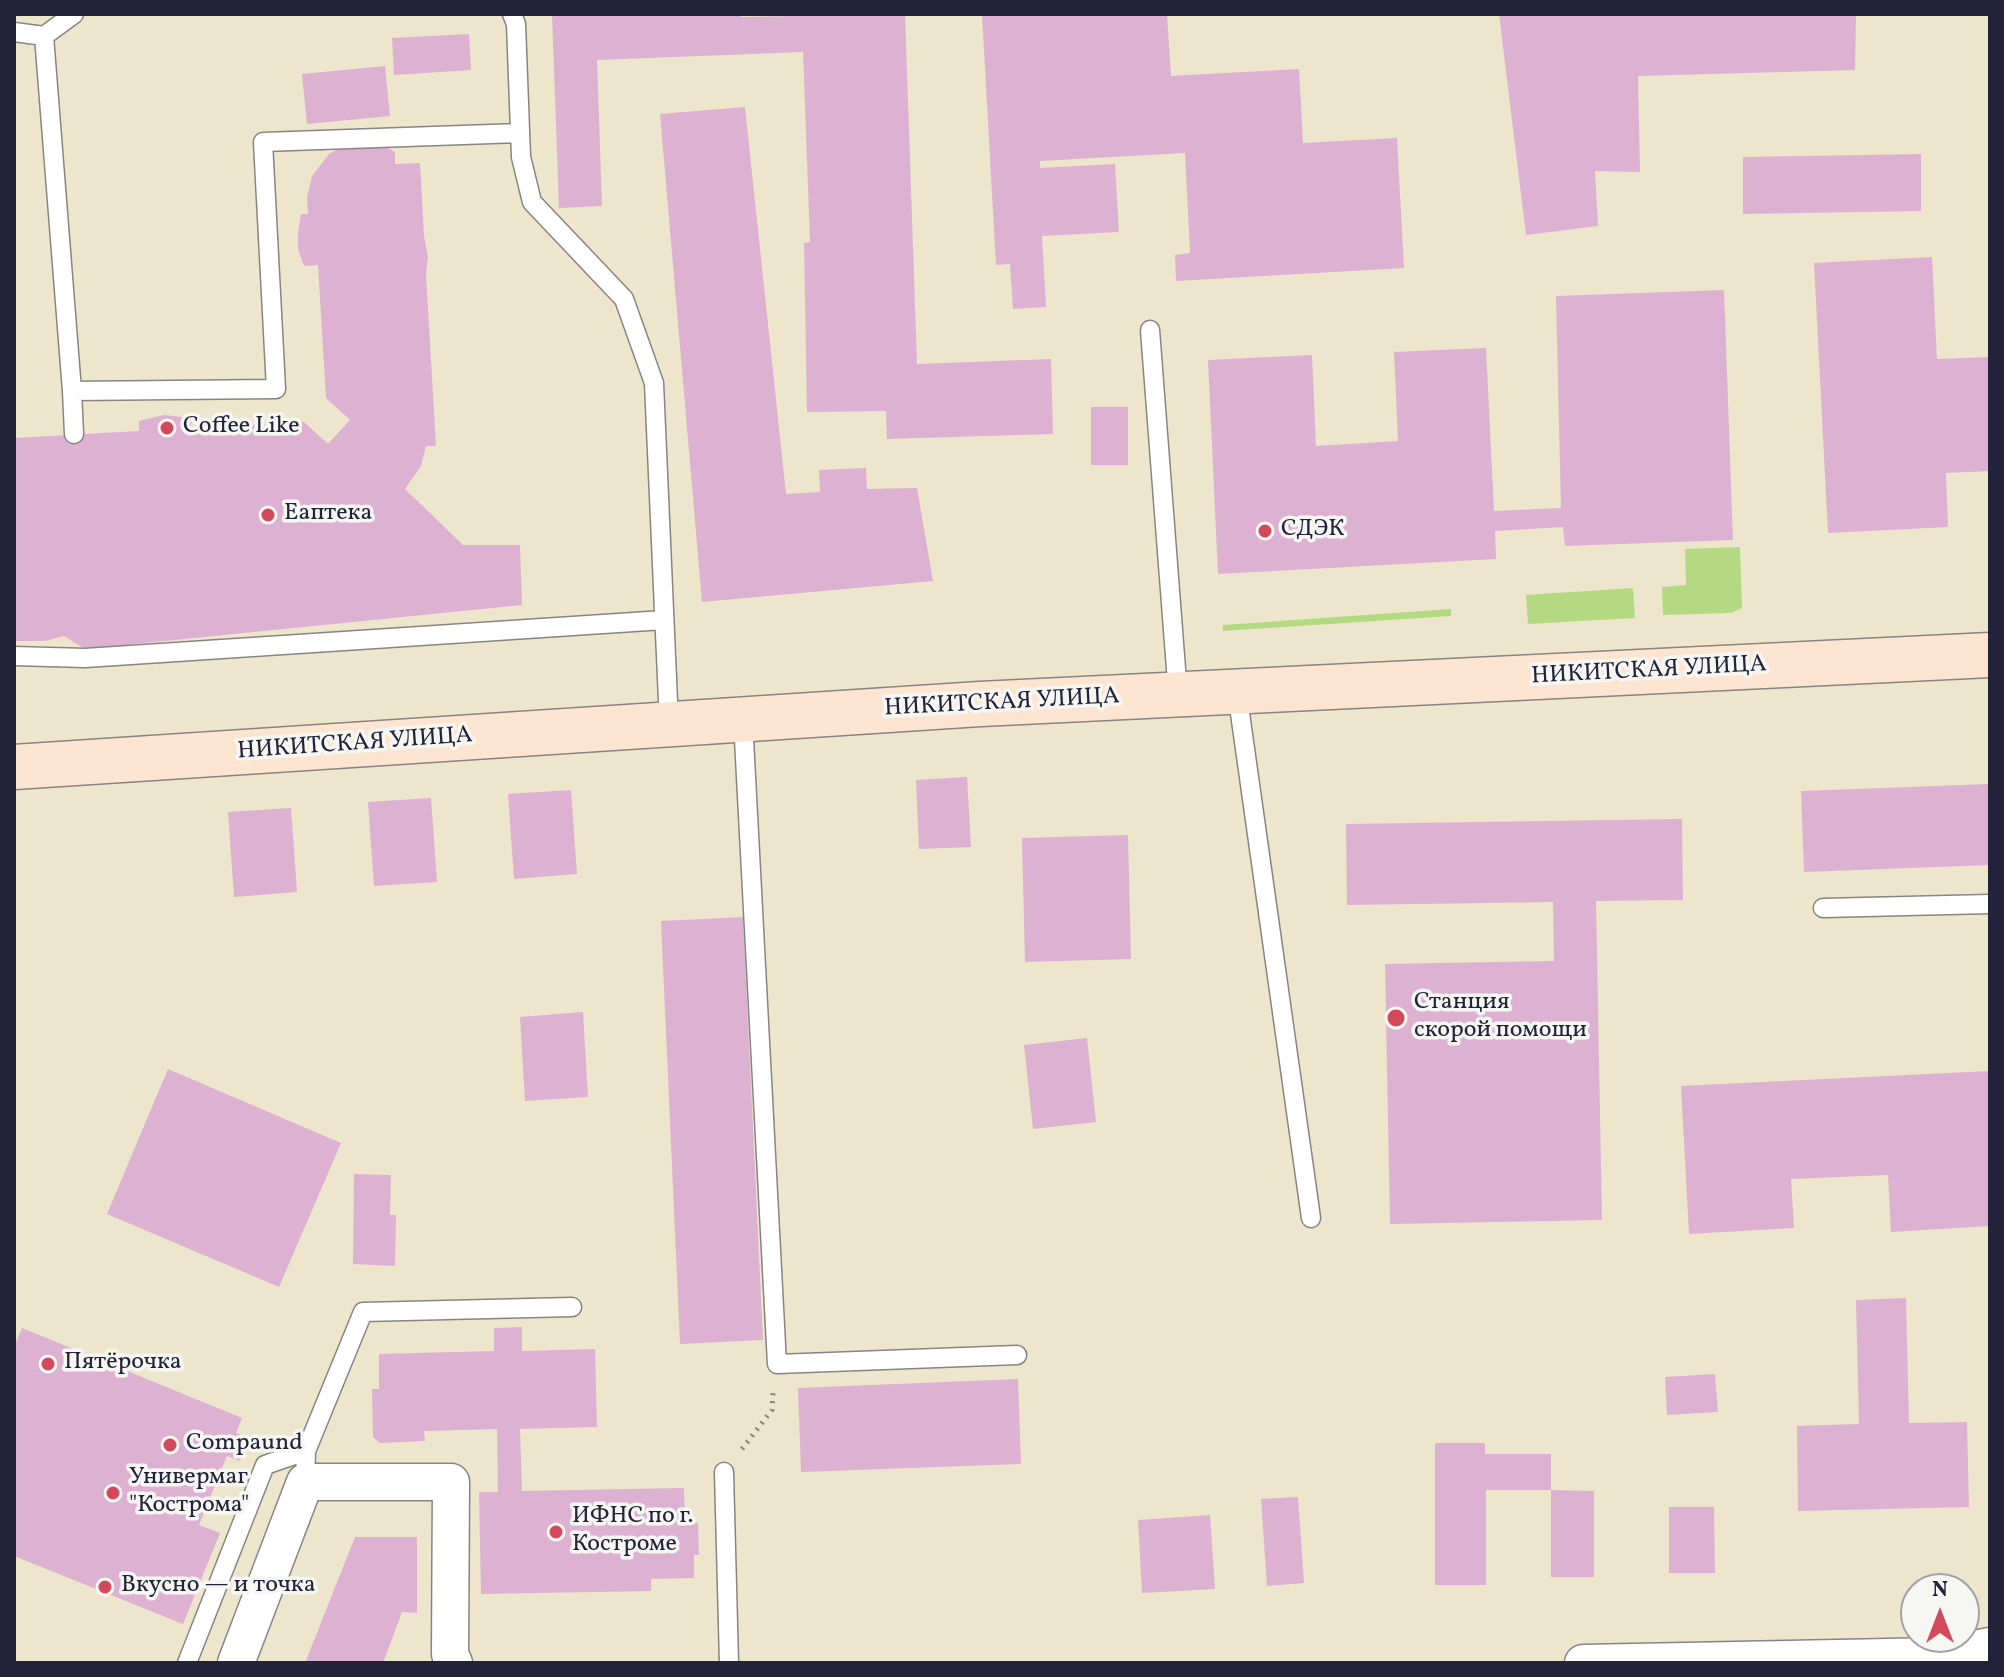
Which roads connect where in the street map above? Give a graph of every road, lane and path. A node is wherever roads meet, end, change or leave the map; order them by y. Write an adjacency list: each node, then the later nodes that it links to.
1 (74, 14): 4 (lane)
2 (512, 14): 5 (lane)
3 (14, 32): 4 (lane)
4 (44, 36): 7 (lane)
5 (520, 133): 7 (lane); 9 (lane)
6 (1150, 330): 13 (lane)
7 (72, 391): 8 (lane)
8 (74, 434)
9 (664, 620): 11 (lane); 15 (lane)
10 (1990, 655): 12 (street, НИКИТСКАЯ УЛИЦА)
11 (14, 656)
12 (1237, 692): 13 (street, НИКИТСКАЯ УЛИЦА); 19 (lane)
13 (1178, 695): 14 (street, НИКИТСКАЯ УЛИЦА)
14 (743, 720): 15 (street, НИКИТСКАЯ УЛИЦА); 22 (lane)
15 (669, 724): 16 (street, НИКИТСКАЯ УЛИЦА)
16 (14, 767)
17 (1990, 904): 18 (lane)
18 (1823, 908)
19 (1311, 1218)
20 (572, 1307): 23 (lane)
21 (1017, 1355): 22 (lane)
22 (777, 1364): 24 (path)
23 (306, 1467): 27 (lane); 28 (street); 29 (street)
24 (724, 1472): 30 (lane)
25 (1990, 1646): 26 (street)
26 (1938, 1659): 31 (street)
27 (187, 1663)
28 (236, 1663)
29 (454, 1663)
30 (729, 1663)
31 (1583, 1663)

